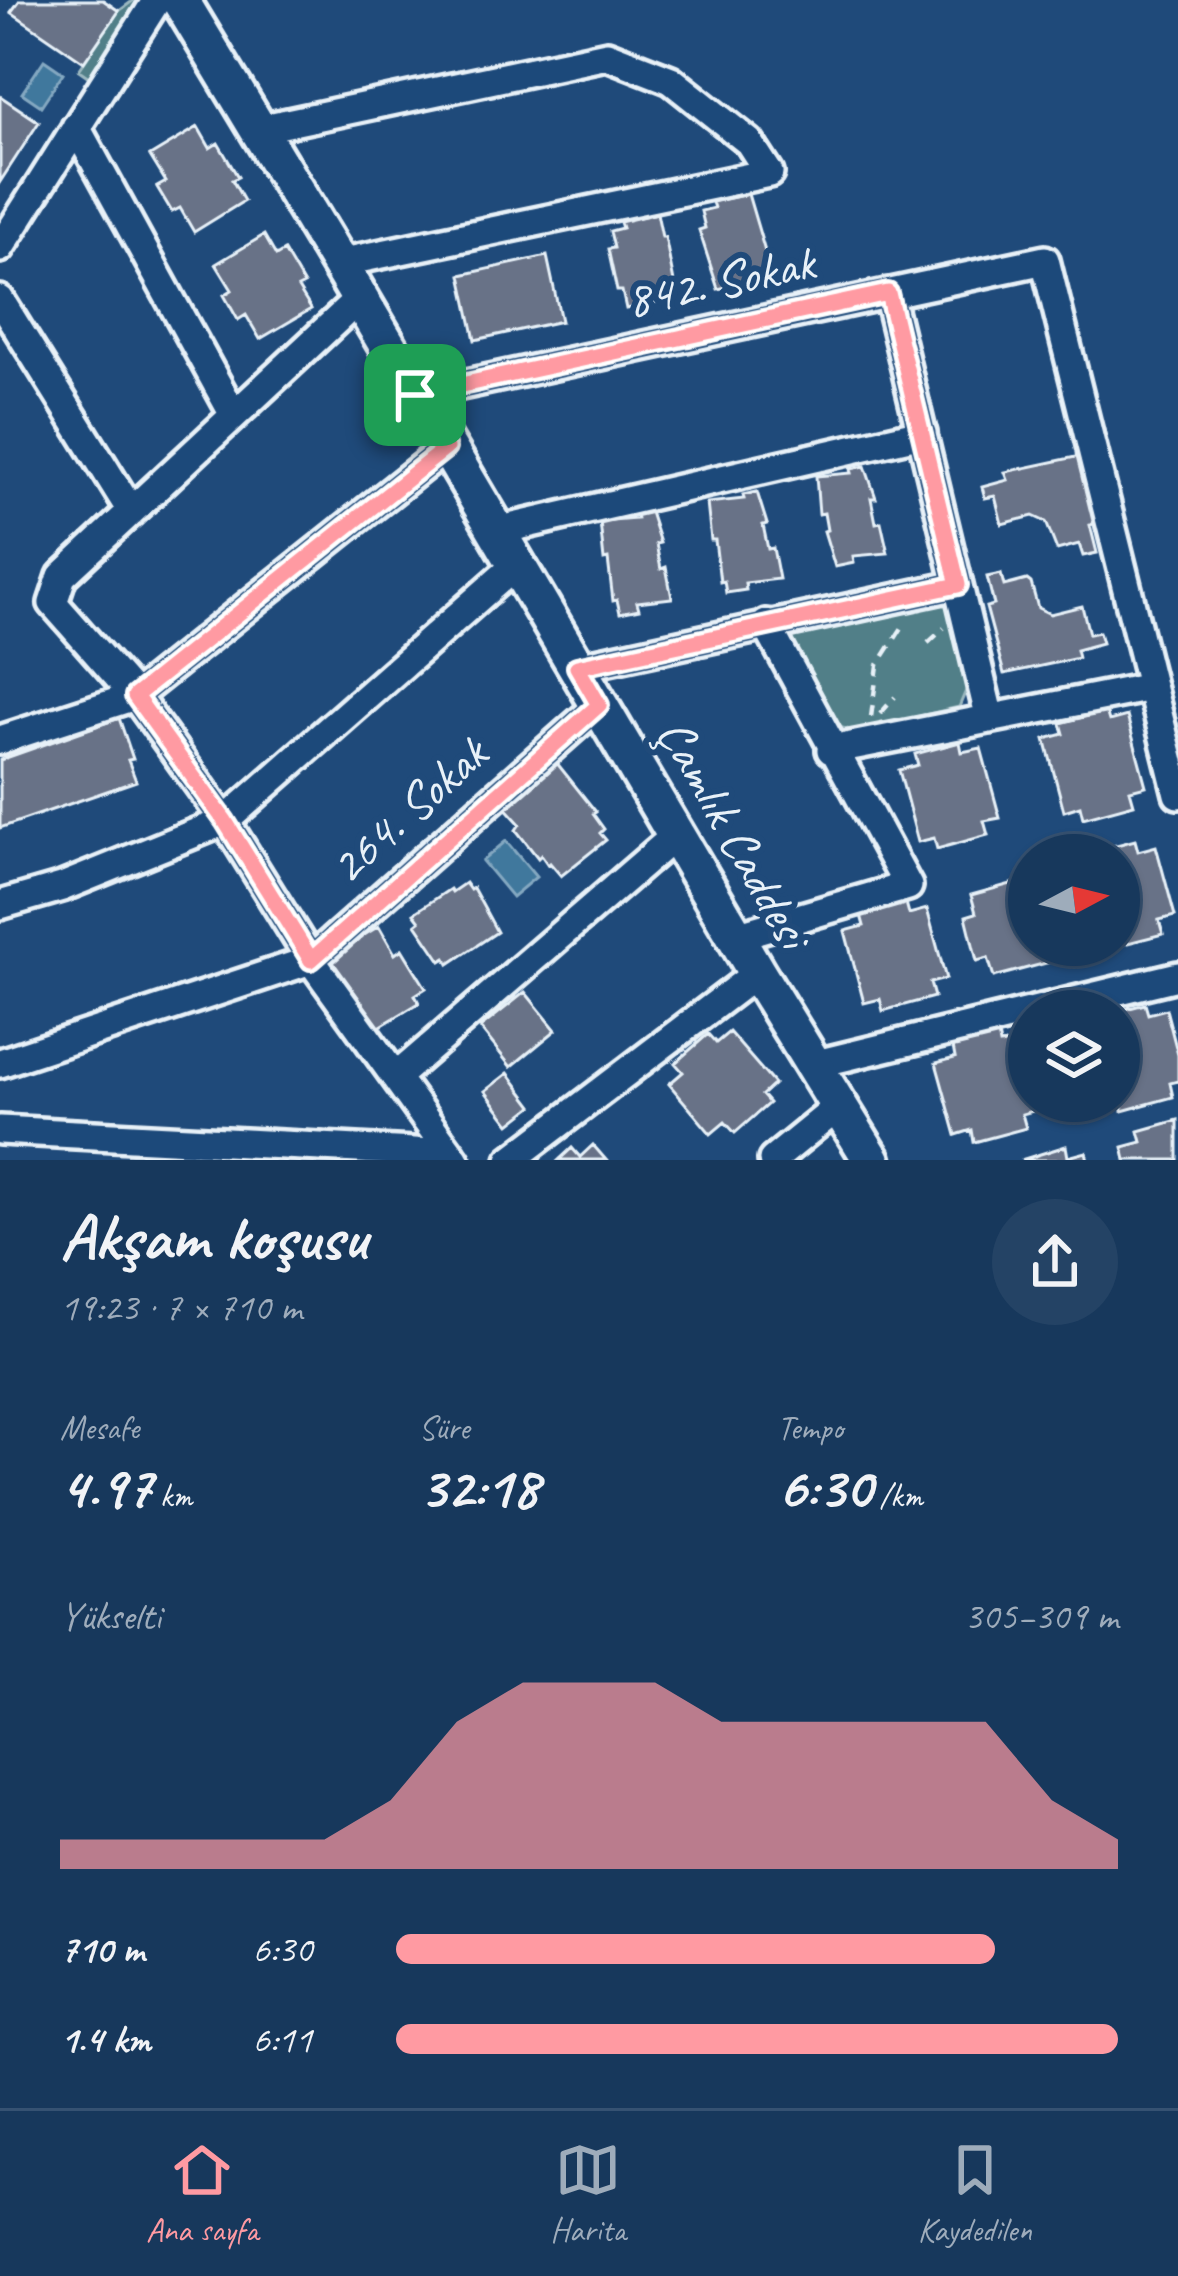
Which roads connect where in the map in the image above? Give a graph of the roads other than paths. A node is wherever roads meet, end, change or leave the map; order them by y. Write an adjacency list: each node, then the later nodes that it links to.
1 (157, 0): 3 (street)
2 (180, 0): 4 (main road, Çamlık Caddesi)
3 (76, 127): 5 (street); 11 (street)
4 (259, 129): 6 (main road, Çamlık Caddesi); 6 (street)
5 (0, 248)
6 (339, 263): 8 (main road, Çamlık Caddesi)
7 (888, 293): 10 (street, 842. Sokak); 12 (street); 20 (street, 842. Sokak)
8 (360, 298): 10 (main road, Çamlık Caddesi); 11 (street)
9 (0, 300): 14 (street)
10 (415, 395): 13 (main road, Çamlık Caddesi)
11 (234, 416): 14 (street)
12 (922, 433): 15 (street); 17 (street)
13 (446, 448): 15 (main road, Çamlık Caddesi); 21 (street)
14 (131, 511): 21 (street)
15 (496, 531): 16 (main road, Çamlık Caddesi)
16 (516, 565): 19 (main road, Çamlık Caddesi); 27 (street)
17 (958, 585): 18 (street); 23 (street)
18 (766, 624): 19 (street); 25 (street)
19 (577, 667): 22 (main road, Çamlık Caddesi)
20 (1151, 687): 23 (street); 26 (street)
21 (135, 696): 24 (street); 27 (street)
22 (599, 705): 28 (main road, Çamlık Caddesi); 31 (street, 264. Sokak)
23 (991, 719): 25 (street)
24 (0, 740)
25 (831, 750): 30 (street)
26 (1178, 794)
27 (225, 821): 29 (street); 31 (street)
28 (676, 835): 30 (main road, Çamlık Caddesi); 38 (street)
29 (0, 905)
30 (736, 936): 32 (main road, Çamlık Caddesi)
31 (311, 960): 36 (street, 264. Sokak); 38 (street)
32 (757, 973): 37 (main road, Çamlık Caddesi); 43 (street)
33 (1178, 976): 34 (street)
34 (1119, 990)
35 (1008, 1017): 37 (street)
36 (0, 1063)
37 (812, 1065): 39 (main road, Çamlık Caddesi)
38 (396, 1077): 42 (street)
39 (838, 1107): 44 (street); 45 (main road, Çamlık Caddesi)
40 (0, 1130): 41 (street)
41 (179, 1150): 42 (street)
42 (453, 1157)
43 (511, 1160)
44 (773, 1160)
45 (872, 1160)

